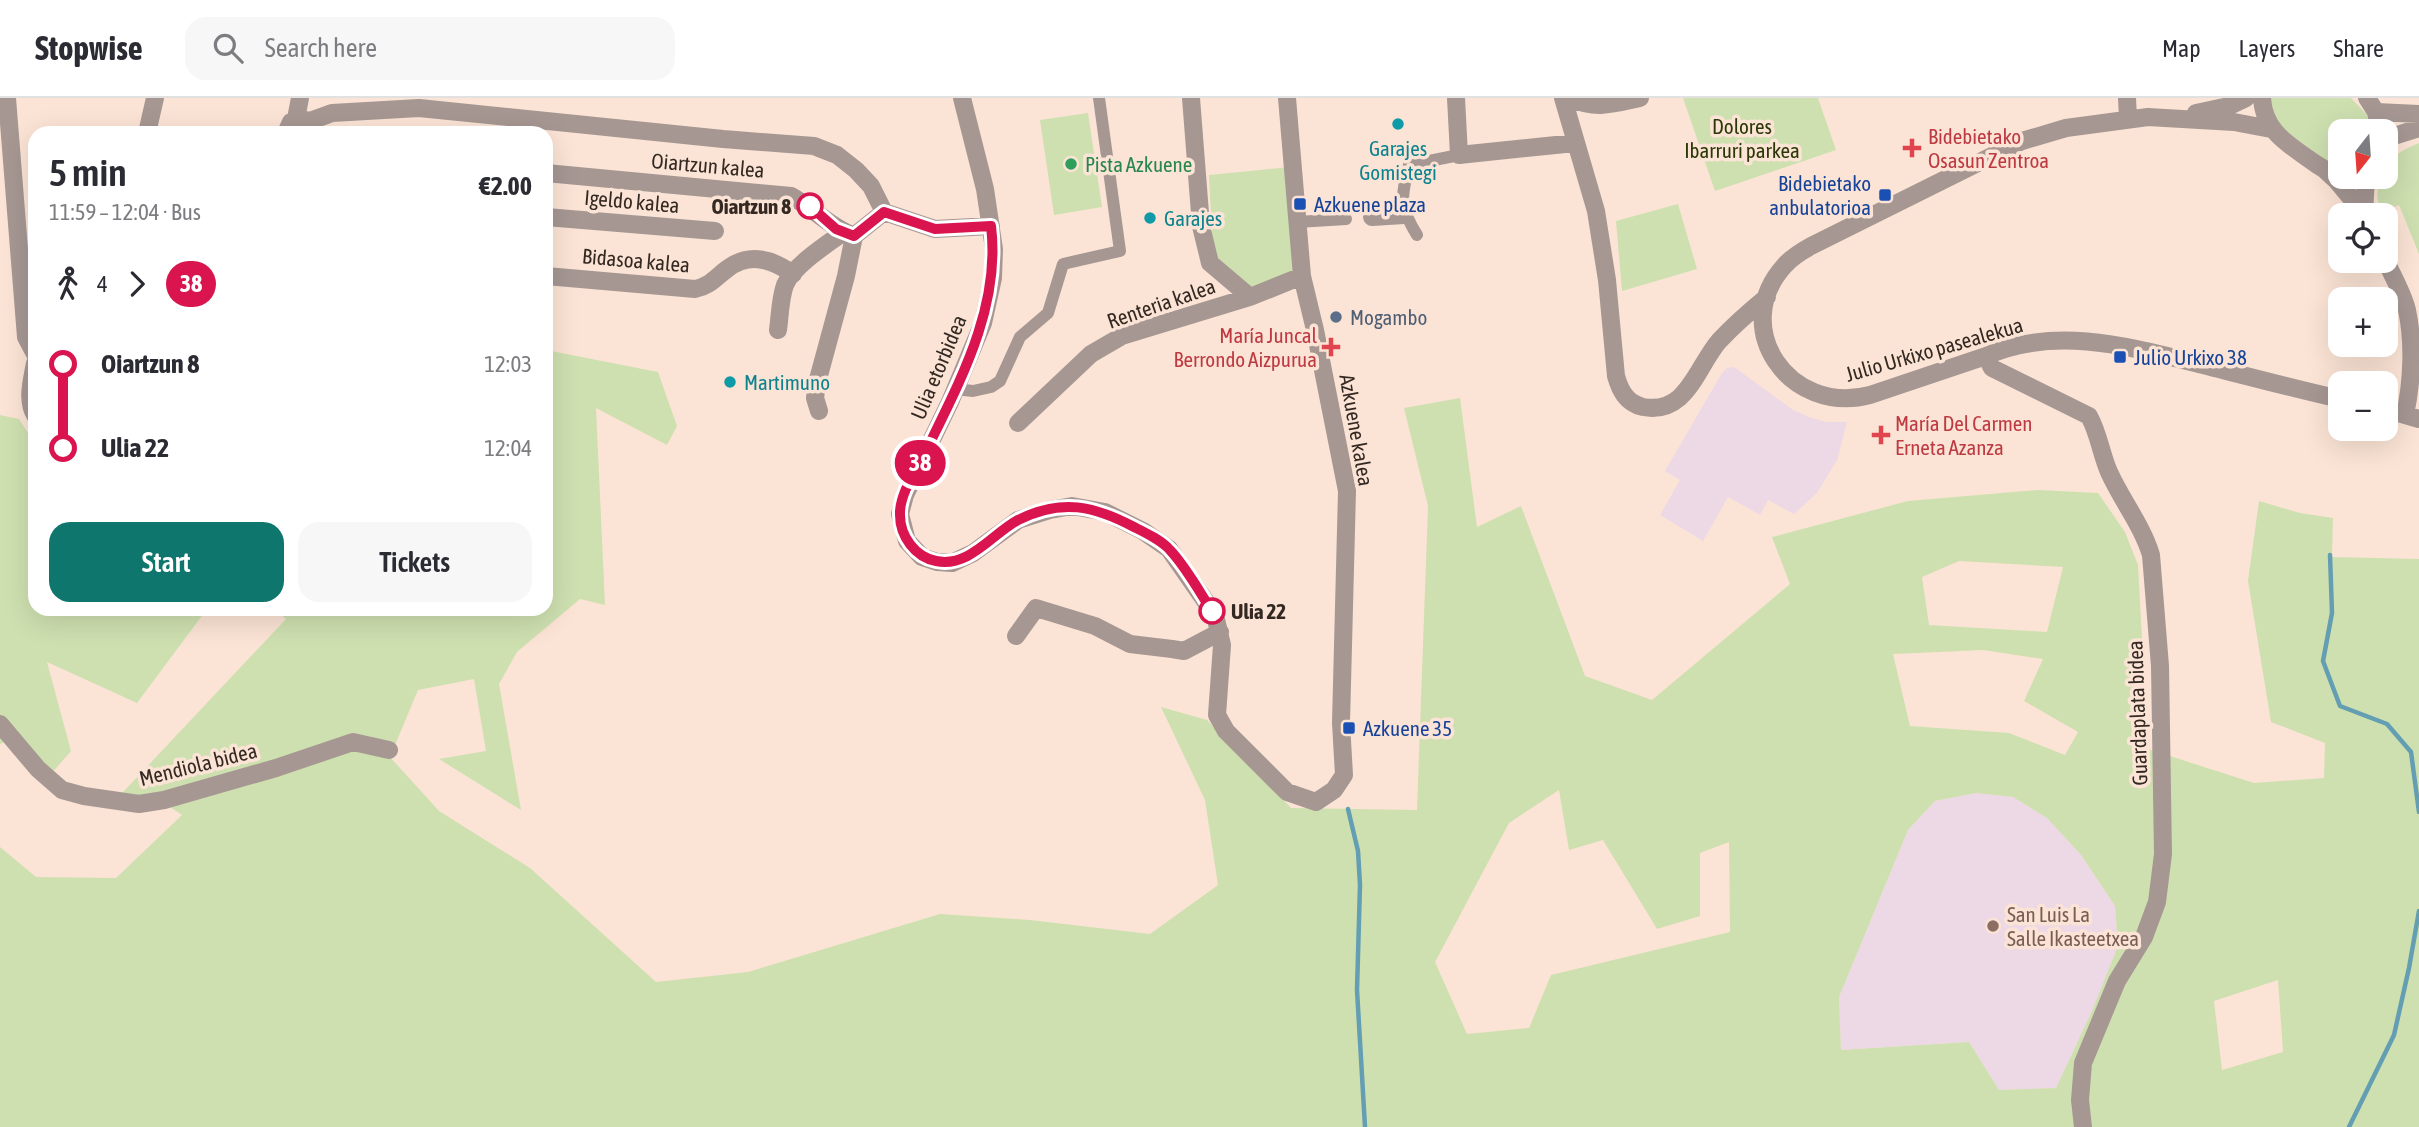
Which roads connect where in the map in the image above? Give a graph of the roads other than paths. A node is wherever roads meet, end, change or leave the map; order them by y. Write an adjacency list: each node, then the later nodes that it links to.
1 (7, 98): 48 (street)
2 (155, 98): 19 (street)
3 (300, 98): 20 (street)
4 (962, 98): 37 (street, Ulia etorbidea)
5 (1098, 98): 50 (street)
6 (1191, 98): 45 (street)
7 (1287, 98): 36 (street, Azkuene kalea)
8 (1456, 98): 26 (street)
9 (1563, 98): 25 (street)
10 (1570, 98): 11 (street)
11 (1640, 98)
12 (2127, 98): 18 (street)
13 (2246, 98): 17 (street, Julio Urkixo pasealekua)
14 (2262, 98): 23 (street)
15 (2372, 105): 16 (street)
16 (2419, 114)
17 (2175, 118): 18 (street, Julio Urkixo pasealekua); 23 (street, Julio Urkixo pasealekua)
18 (2128, 119): 46 (street, Julio Urkixo pasealekua)
19 (149, 126)
20 (302, 126)
21 (304, 126): 31 (street)
22 (2419, 128): 24 (street)
23 (2271, 129): 27 (street)
24 (2398, 135)
25 (1575, 143): 26 (street); 46 (street)
26 (1459, 155): 32 (street)
27 (2328, 167)
28 (553, 174): 39 (street, Oiartzun kalea)
29 (2343, 189): 30 (street)
30 (2354, 203)
31 (884, 212): 37 (street); 39 (street)
32 (1404, 215): 33 (street); 40 (street)
33 (1372, 217)
34 (553, 218): 38 (street, Igeldo kalea)
35 (1346, 219): 36 (street)
36 (1297, 222): 43 (street, Azkuene kalea)
37 (991, 226): 50 (street, Ulia etorbidea)
38 (715, 231)
39 (849, 234): 42 (street); 52 (street)
40 (1417, 236)
41 (2391, 273): 53 (street)
42 (793, 274): 44 (street, Bidasoa kalea); 47 (street)
43 (1301, 276): 45 (street, Renteria kalea); 59 (street, Azkuene kalea)
44 (553, 277)
45 (1250, 297): 54 (street, Renteria kalea)
46 (1767, 297): 49 (street, Julio Urkixo pasealekua)
47 (778, 330)
48 (28, 341)
49 (1986, 356): 51 (street, Julio Urkixo pasealekua); 60 (street, Guardaplata bidea)
50 (956, 389): 55 (street, Ulia etorbidea)
51 (2328, 396)
52 (819, 411)
53 (2412, 417)
54 (1018, 423)
55 (1220, 632): 56 (street); 59 (street, Ulia etorbidea)
56 (1016, 636)
57 (0, 724): 58 (street, Mendiola bidea)
58 (389, 750)
59 (1316, 802)
60 (2083, 1127)

